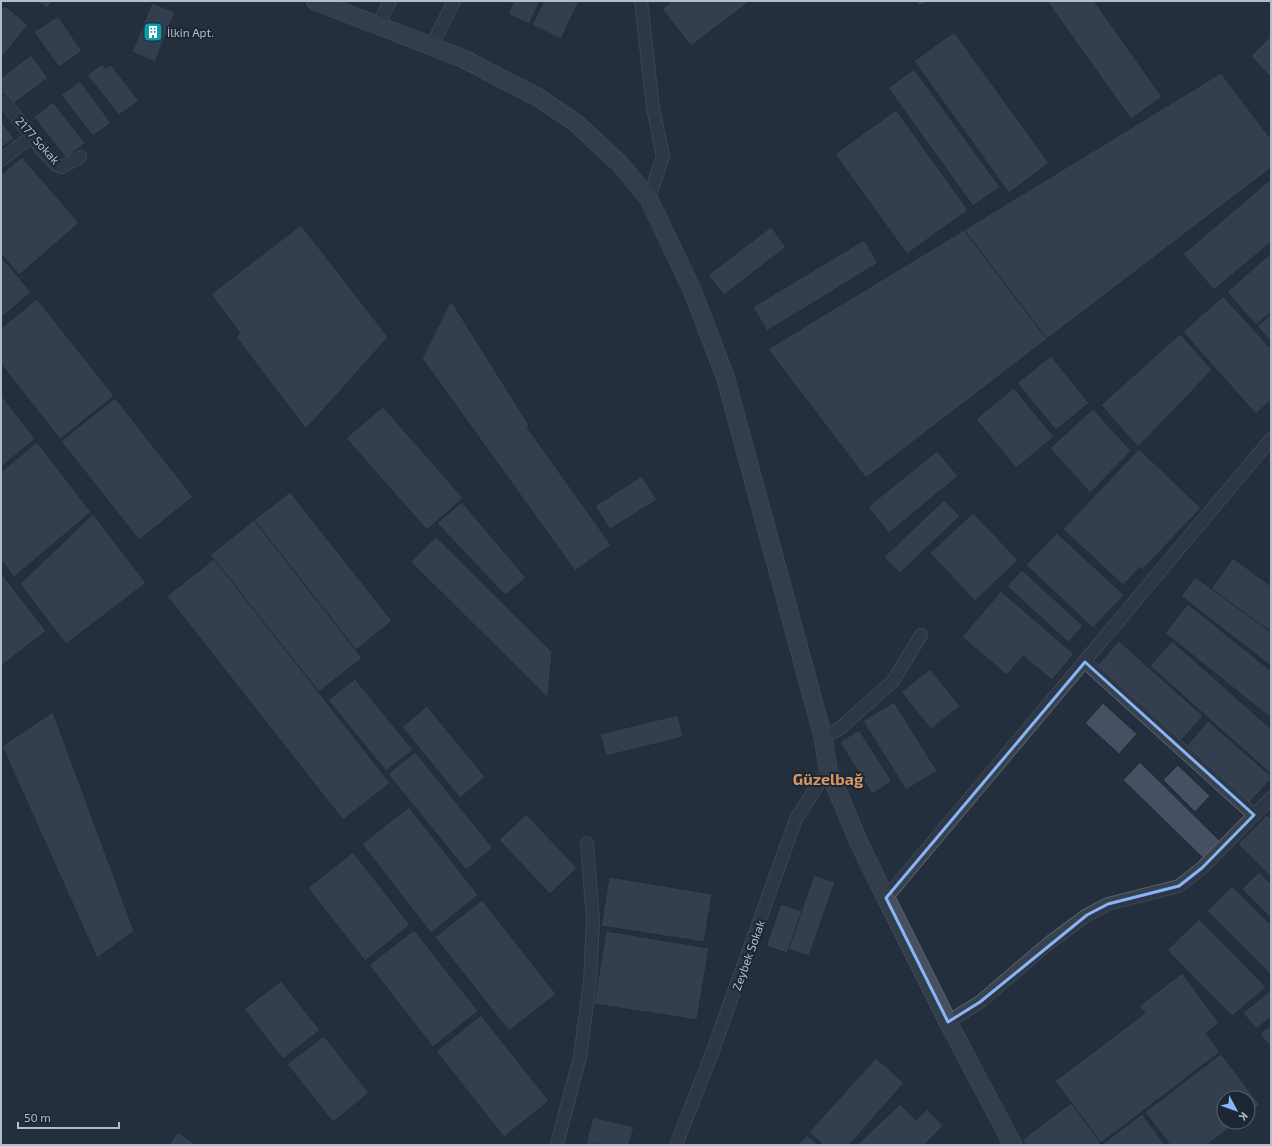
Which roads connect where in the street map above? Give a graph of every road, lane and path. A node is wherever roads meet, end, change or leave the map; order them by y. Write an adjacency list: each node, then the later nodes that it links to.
1 (315, 1): 5 (street)
2 (390, 1): 5 (street)
3 (454, 1): 6 (street)
4 (641, 1): 11 (street)
5 (378, 25): 6 (street)
6 (432, 45): 11 (street)
7 (1, 97): 8 (street, 2177 Sokak)
8 (32, 136): 9 (street, 2177 Sokak); 10 (street)
9 (80, 157)
10 (1, 160)
11 (650, 199): 15 (street)
12 (1271, 439): 14 (street)
13 (921, 635): 15 (street)
14 (1085, 662): 18 (street); 20 (street)
15 (823, 737): 16 (street)
16 (828, 769): 20 (street); 23 (street, Zeybek Sokak)
17 (1271, 798): 18 (street)
18 (1254, 815): 21 (street)
19 (587, 843): 22 (street)
20 (886, 898): 21 (street)
21 (948, 1022): 24 (street)
22 (558, 1145)
23 (676, 1145)
24 (1013, 1145)

